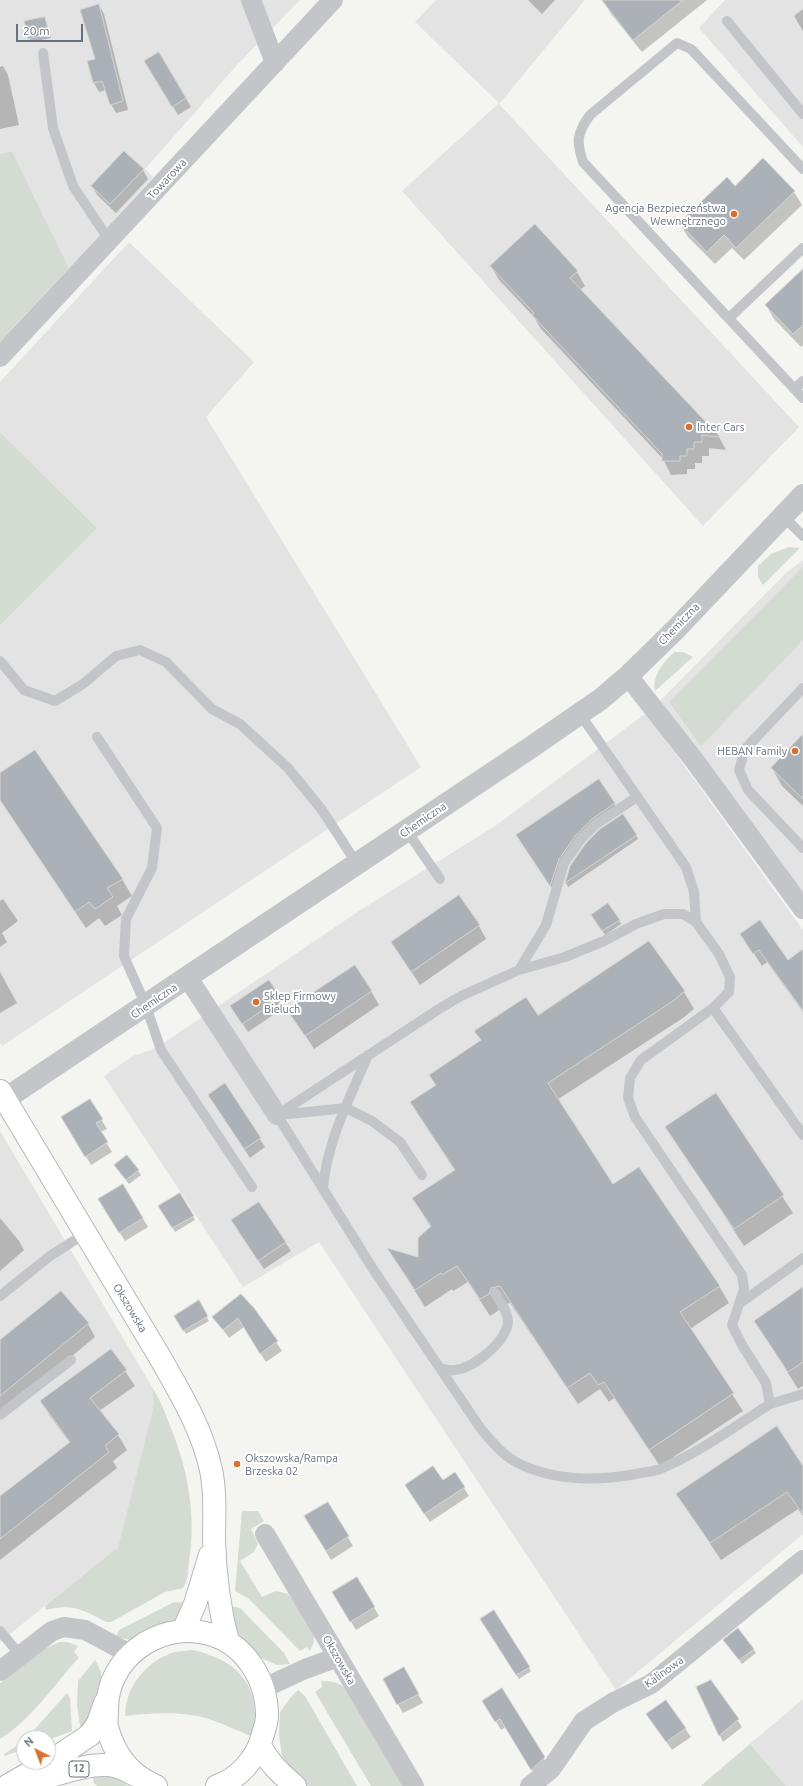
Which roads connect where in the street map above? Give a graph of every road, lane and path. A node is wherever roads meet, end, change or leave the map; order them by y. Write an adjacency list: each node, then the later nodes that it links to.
1 (252, 0): 5 (street)
2 (333, 0): 5 (street, Towarowa)
3 (727, 21): 6 (lane)
4 (43, 53): 8 (lane)
5 (275, 63): 8 (street, Towarowa)
6 (803, 114)
7 (803, 169): 10 (lane)
8 (109, 240): 11 (street, Towarowa)
9 (803, 248): 10 (lane)
10 (729, 318): 13 (lane)
11 (0, 357)
12 (803, 381): 13 (lane)
13 (794, 389): 14 (lane)
14 (803, 398)
15 (803, 495): 16 (street, Chemiczna)
16 (782, 516): 17 (lane); 19 (street, Chemiczna)
17 (803, 536)
18 (0, 661): 26 (lane)
19 (628, 676): 21 (street, Chemiczna); 28 (street)
20 (803, 688): 25 (lane)
21 (580, 714): 23 (lane); 24 (street, Chemiczna)
22 (97, 737): 32 (lane)
23 (638, 797): 29 (lane); 30 (lane)
24 (407, 831): 26 (street, Chemiczna); 27 (lane)
25 (803, 848)
26 (357, 864): 31 (street, Chemiczna)
27 (440, 879)
28 (803, 909)
29 (696, 922): 30 (lane); 33 (lane)
30 (519, 970): 34 (lane)
31 (188, 978): 32 (street, Chemiczna); 37 (street)
32 (146, 1006): 35 (street, Chemiczna); 40 (lane)
33 (714, 1008): 38 (lane); 46 (lane)
34 (368, 1055): 36 (lane); 37 (lane)
35 (3, 1095): 42 (main road, Okszowska)
36 (346, 1108): 37 (lane); 39 (lane); 41 (lane)
37 (277, 1115): 41 (lane)
38 (803, 1135)
39 (422, 1175)
40 (252, 1187)
41 (323, 1188): 48 (lane)
42 (86, 1233): 45 (lane); 53 (main road, Okszowska)
43 (803, 1258): 46 (lane)
44 (495, 1293): 48 (lane)
45 (0, 1296)
46 (739, 1304): 50 (lane)
47 (71, 1360): 51 (lane)
48 (440, 1368): 50 (lane)
49 (803, 1394): 50 (lane)
50 (770, 1404)
51 (0, 1415)
52 (265, 1534): 59 (street, Okszowska)
53 (214, 1541): 56 (main road, Okszowska); 57 (main road, Okszowska)
54 (803, 1560): 72 (street, Kalinowa)
55 (0, 1631): 58 (lane)
56 (183, 1631): 57 (main road); 60 (main road)
57 (228, 1642): 62 (main road)
58 (20, 1655): 60 (street); 61 (street)
59 (338, 1657): 62 (street); 71 (street, Okszowska)
60 (124, 1662): 63 (main road, 12)
61 (0, 1671)
62 (264, 1688): 64 (main road)
63 (107, 1696): 65 (main road, 12); 67 (main road, 12)
64 (260, 1746): 66 (main road); 70 (main road)
65 (137, 1775): 68 (main road, 12); 69 (main road, 12)
66 (228, 1785)
67 (7, 1786)
68 (21, 1786)
69 (156, 1786)
70 (295, 1786)
71 (414, 1786)
72 (530, 1786)

